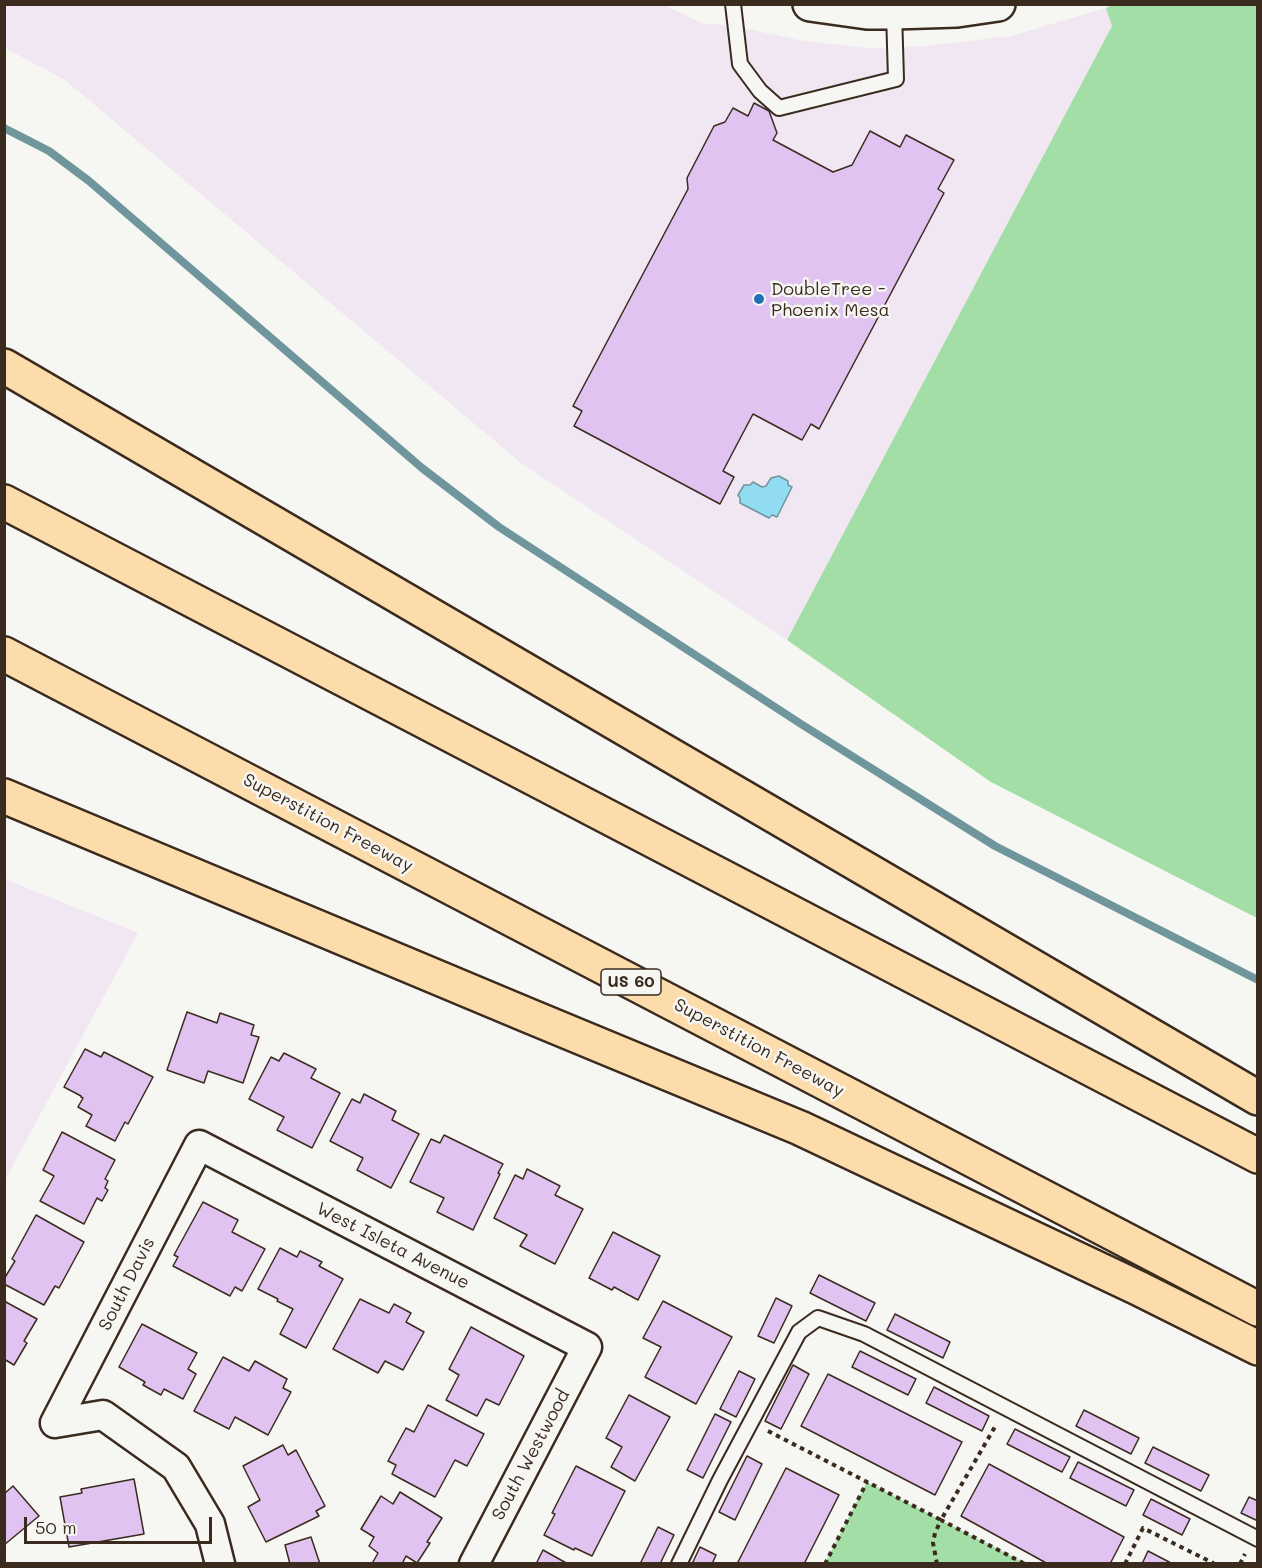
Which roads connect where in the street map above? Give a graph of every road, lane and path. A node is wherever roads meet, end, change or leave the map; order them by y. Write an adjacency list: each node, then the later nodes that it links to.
1 (733, 4): 4 (lane)
2 (810, 4): 4 (street)
3 (998, 4): 4 (street)
4 (894, 12)
5 (4, 366): 9 (highway)
6 (4, 502): 11 (highway)
7 (4, 654): 12 (highway, Superstition Freeway / US 60)
8 (4, 796): 14 (highway)
9 (1257, 1098)
10 (199, 1145): 13 (street, West Isleta Avenue); 20 (street, South Davis)
11 (1257, 1156)
12 (1257, 1309)
13 (587, 1347): 21 (street, South Westwood)
14 (1257, 1348)
15 (1006, 1408): 16 (lane); 18 (path); 19 (lane)
16 (751, 1422): 17 (path); 22 (lane)
17 (867, 1482): 18 (path); 23 (path)
18 (941, 1520): 24 (path); 25 (path)
19 (1257, 1539)
20 (220, 1563)
21 (474, 1563)
22 (680, 1563)
23 (825, 1563)
24 (937, 1563)
25 (1025, 1563)
26 (1125, 1563): 27 (path)
27 (1215, 1563)

